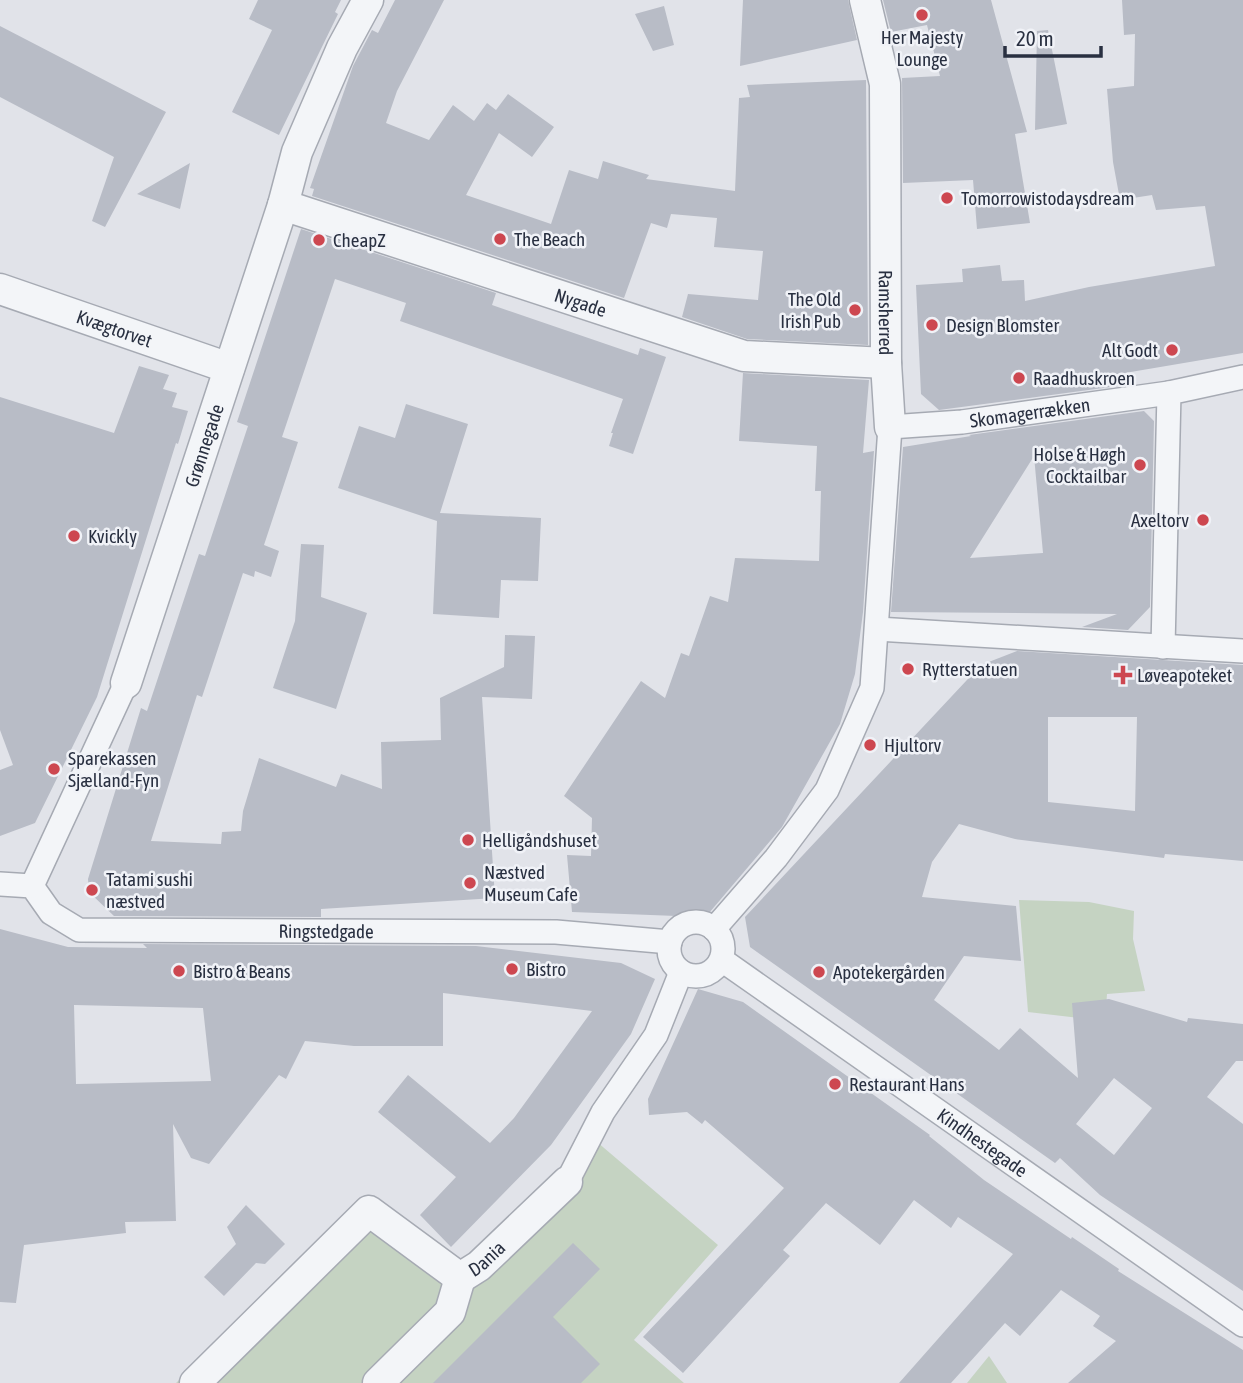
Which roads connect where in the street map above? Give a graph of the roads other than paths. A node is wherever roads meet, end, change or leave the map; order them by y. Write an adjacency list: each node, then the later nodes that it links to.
1 (368, 0): 3 (street, Grønnegade)
2 (865, 0): 5 (street, Ramsherred)
3 (283, 205): 5 (street, Nygade); 6 (street, Grønnegade)
4 (0, 289): 6 (street, Kvægtorvet)
5 (886, 363): 9 (street, Ramsherred)
6 (229, 368): 13 (street, Grønnegade)
7 (1243, 377): 8 (street)
8 (1169, 393): 9 (street, Skomagerrækken); 11 (street)
9 (890, 427): 10 (street, Ramsherred)
10 (877, 629): 11 (street); 16 (street)
11 (1163, 647): 12 (street)
12 (1243, 651)
13 (126, 682): 15 (street, Grønnegade)
14 (0, 884): 15 (street)
15 (32, 886): 17 (street, Ringstedgade)
16 (715, 929): 17 (street); 18 (street)
17 (670, 942): 19 (street)
18 (722, 960): 19 (street); 22 (street, Kindhestegade)
19 (681, 972): 20 (street, Dania)
20 (567, 1182): 21 (street, Dania)
21 (460, 1278): 23 (street, Dania); 24 (street)
22 (1243, 1325)
23 (195, 1383)
24 (378, 1383)

